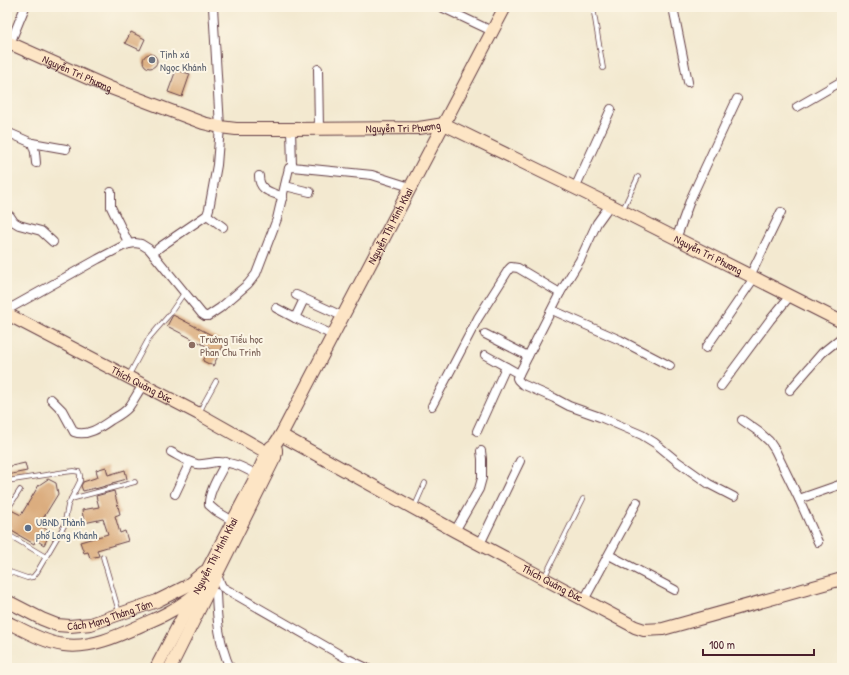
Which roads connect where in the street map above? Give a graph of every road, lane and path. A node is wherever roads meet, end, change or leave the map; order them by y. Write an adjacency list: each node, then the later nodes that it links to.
1 (25, 7): 8 (street)
2 (213, 7): 17 (street)
3 (441, 7): 7 (street)
4 (505, 7): 7 (street, Nguyễn Thị Minh Khai)
5 (593, 7): 9 (lane)
6 (673, 7): 12 (street)
7 (492, 31): 16 (street, Nguyễn Thị Minh Khai)
8 (8, 46): 17 (street, Nguyễn Tri Phương)
9 (603, 68)
10 (318, 69): 19 (street)
11 (842, 81): 14 (street)
12 (688, 82)
13 (738, 99): 39 (street)
14 (797, 107)
15 (611, 109): 29 (street)
16 (444, 124): 19 (street, Nguyễn Tri Phương); 28 (street, Nguyễn Thị Minh Khai); 29 (street, Nguyễn Tri Phương)
17 (220, 127): 18 (street, Nguyễn Tri Phương); 37 (street)
18 (291, 129): 19 (street, Nguyễn Tri Phương); 24 (street)
19 (319, 129)
20 (7, 132): 21 (street)
21 (32, 143): 22 (street); 23 (street)
22 (66, 149)
23 (36, 163)
24 (292, 167): 27 (street); 28 (street)
25 (259, 176): 32 (street)
26 (638, 177): 34 (lane)
27 (285, 186): 31 (street); 32 (street)
28 (410, 187): 53 (street, Nguyễn Thị Minh Khai)
29 (575, 188): 33 (street, Nguyễn Tri Phương)
30 (111, 192): 41 (street)
31 (310, 192)
32 (283, 197): 44 (street)
33 (610, 206): 34 (street, Nguyễn Tri Phương); 45 (street)
34 (622, 212): 39 (street, Nguyễn Tri Phương)
35 (781, 212): 43 (street)
36 (7, 215): 40 (street)
37 (207, 215): 38 (street); 42 (street)
38 (223, 227)
39 (676, 239): 43 (street, Nguyễn Tri Phương)
40 (53, 242)
41 (129, 244): 42 (street); 50 (street)
42 (153, 253): 44 (street)
43 (752, 277): 47 (street, Nguyễn Tri Phương); 59 (street)
44 (184, 293): 65 (lane)
45 (560, 293): 51 (street); 71 (street)
46 (296, 295): 48 (street)
47 (790, 296): 55 (street, Nguyễn Tri Phương); 68 (street)
48 (304, 299): 53 (street); 54 (street)
49 (276, 308): 54 (street)
50 (7, 310)
51 (552, 310): 61 (street); 62 (street)
52 (7, 314): 65 (street, Thích Quảng Đức)
53 (342, 316): 57 (street, Nguyễn Thị Minh Khai)
54 (295, 318): 57 (street)
55 (842, 322)
56 (485, 334): 61 (street)
57 (333, 335): 75 (street, Nguyễn Thị Minh Khai)
58 (842, 337): 69 (street)
59 (706, 348)
60 (485, 355): 63 (street)
61 (528, 356): 64 (street)
62 (670, 366)
63 (506, 367): 64 (street); 74 (street)
64 (519, 374): 88 (street)
65 (128, 377): 67 (street, Thích Quảng Đức)
66 (216, 381): 72 (lane)
67 (143, 385): 70 (street); 72 (street, Thích Quảng Đức)
68 (721, 386)
69 (790, 390)
70 (51, 399)
71 (432, 406)
72 (199, 414): 75 (street, Thích Quảng Đức)
73 (742, 420): 91 (street)
74 (477, 431)
75 (275, 447): 81 (street, Nguyễn Thị Minh Khai); 93 (street, Thích Quảng Đức); 104 (street, Nguyễn Thị Minh Khai)
76 (481, 451): 96 (street)
77 (171, 452): 79 (street)
78 (520, 461): 99 (street)
79 (190, 462): 80 (street); 87 (street)
80 (226, 462): 81 (street); 95 (street)
81 (257, 475): 95 (street, Nguyễn Thị Minh Khai)
82 (7, 481): 89 (lane)
83 (135, 482): 89 (lane)
84 (425, 483): 93 (lane)
85 (842, 484): 91 (street)
86 (20, 490): 94 (lane)
87 (175, 494)
88 (734, 496)
89 (71, 499): 101 (lane)
90 (583, 499): 105 (lane)
91 (800, 500): 98 (street)
92 (637, 502): 100 (street)
93 (413, 508): 96 (street, Thích Quảng Đức)
94 (7, 510)
95 (233, 521): 104 (street, Nguyễn Thị Minh Khai)
96 (455, 531): 99 (street, Thích Quảng Đức)
97 (7, 534): 101 (lane)
98 (818, 542)
99 (480, 544): 105 (street, Thích Quảng Đức)
100 (609, 555): 108 (street); 110 (street)
101 (46, 557): 103 (lane)
102 (103, 557): 113 (lane)
103 (7, 571)
104 (212, 571): 107 (street); 109 (street, Nguyễn Thị Minh Khai); 113 (street, Cách Mạng Tháng Tám)
105 (544, 578): 110 (street, Thích Quảng Đức)
106 (842, 579): 110 (street, Thích Quảng Đức)
107 (219, 590): 109 (street); 118 (street); 119 (street)
108 (675, 590)
109 (198, 599): 112 (street, Cách Mạng Tháng Tám); 115 (street, Nguyễn Thị Minh Khai); 117 (street, Nguyễn Thị Minh Khai)
110 (584, 600)
111 (7, 601): 113 (street, Cách Mạng Tháng Tám)
112 (168, 613): 114 (street, Cách Mạng Tháng Tám); 115 (street)
113 (120, 614)
114 (7, 622)
115 (176, 630): 116 (street, Nguyễn Thị Minh Khai)
116 (156, 668)
117 (170, 668)
118 (230, 668)
119 (367, 668)

